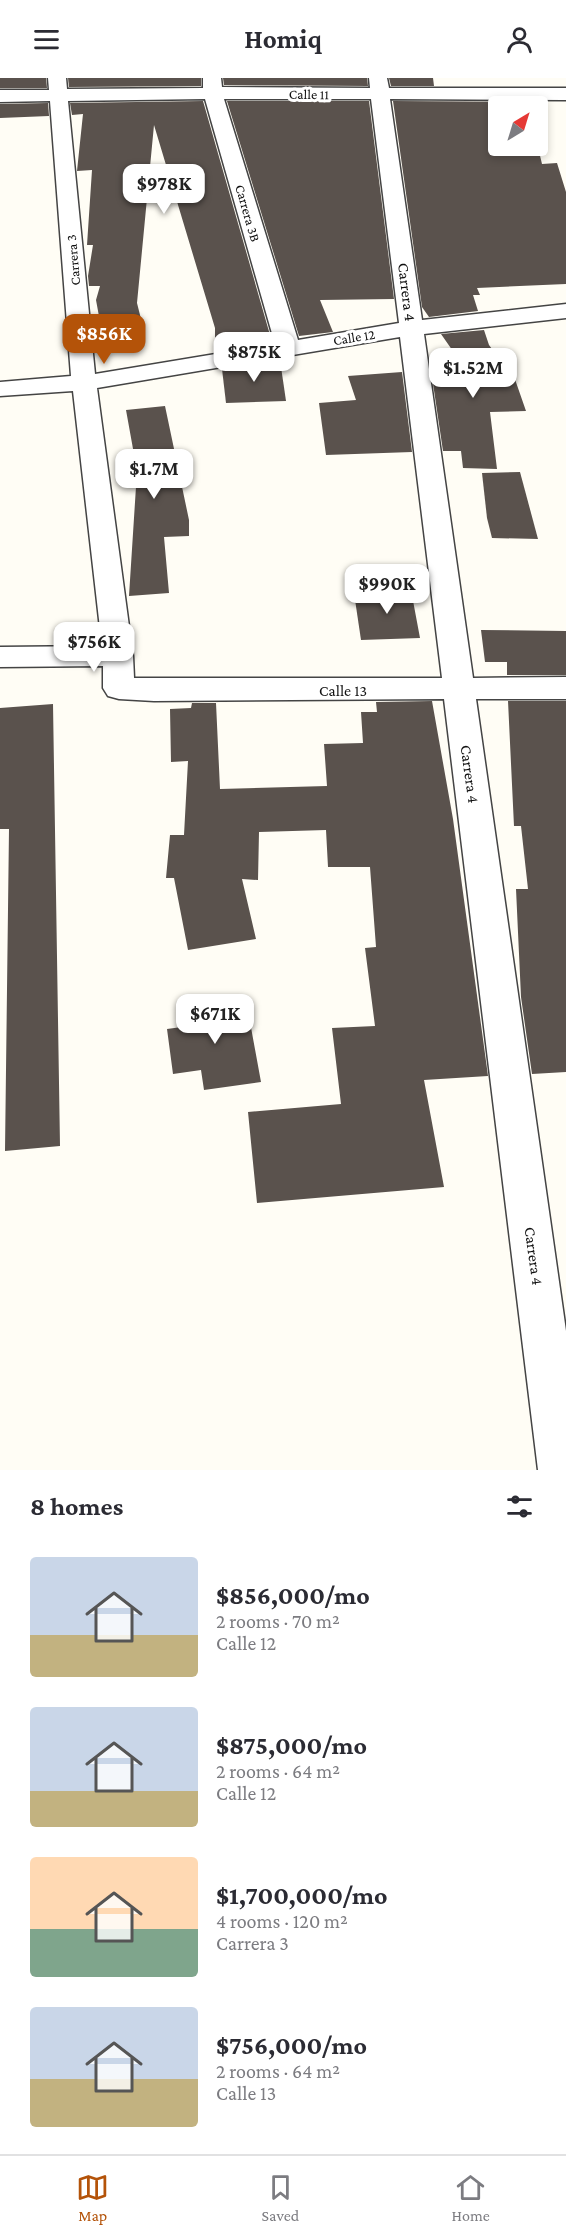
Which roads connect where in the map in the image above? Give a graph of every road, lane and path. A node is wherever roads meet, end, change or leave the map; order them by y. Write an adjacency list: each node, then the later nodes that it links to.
1 (57, 86): 2 (street, Calle 11); 5 (street, Calle 11); 9 (street, Carrera 3)
2 (212, 86): 3 (street, Calle 11); 8 (street, Carrera 3B)
3 (380, 86): 4 (street, Calle 11); 7 (street, Carrera 4)
4 (561, 94)
5 (0, 96)
6 (566, 311): 7 (street, Calle 12)
7 (411, 328): 8 (street, Calle 12); 15 (street, Carrera 4)
8 (288, 348): 9 (street, Calle 12)
9 (84, 383): 10 (street, Calle 12); 11 (street, Carrera 3)
10 (0, 389)
11 (118, 656): 12 (street); 13 (street, Carrera 3)
12 (0, 657)
13 (119, 688): 15 (street, Calle 13)
14 (566, 688): 15 (street, Calle 13)
15 (459, 690): 16 (street, Carrera 4)
16 (562, 1470)

